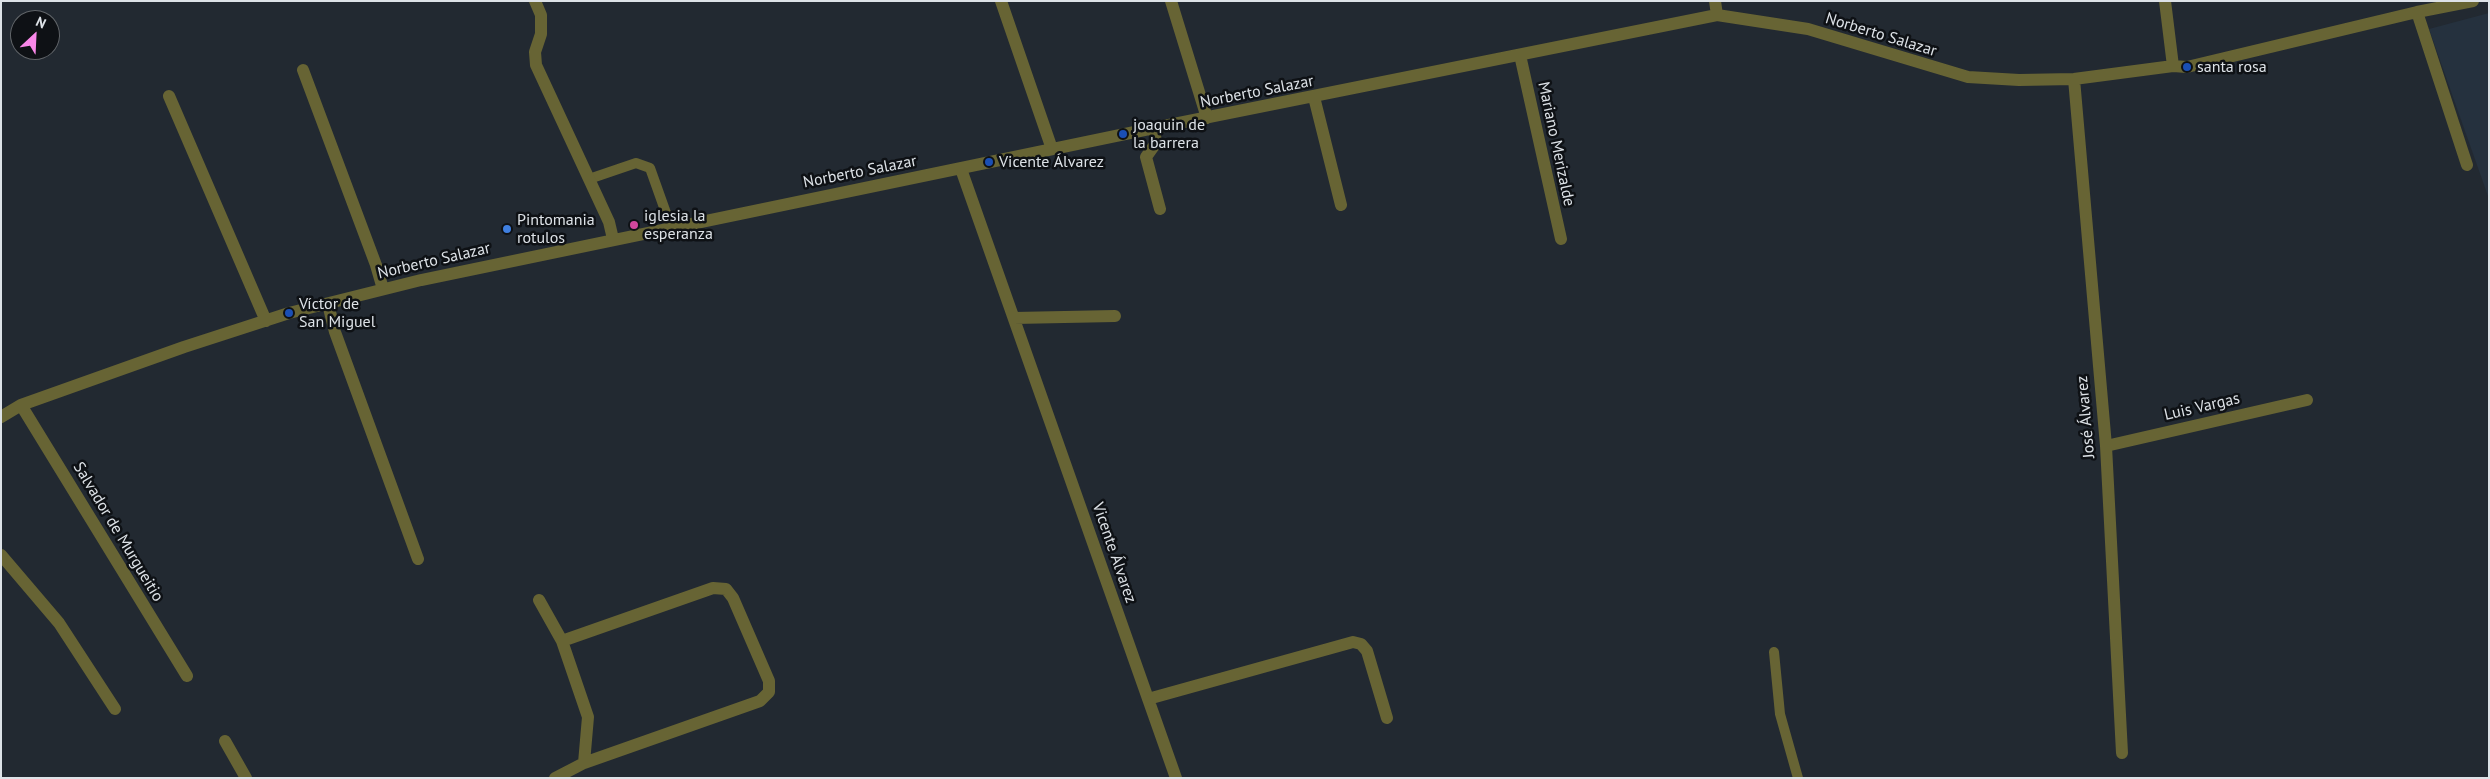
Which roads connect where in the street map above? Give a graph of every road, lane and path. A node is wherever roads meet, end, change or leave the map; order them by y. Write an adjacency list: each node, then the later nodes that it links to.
1 (535, 1): 20 (street)
2 (1000, 1): 17 (street)
3 (1172, 1): 15 (street)
4 (1715, 1): 8 (street)
5 (2166, 1): 10 (street)
6 (2466, 2): 7 (street, Norberto Salazar)
7 (2417, 12): 10 (street, Norberto Salazar); 18 (street)
8 (1716, 15): 9 (street, Norberto Salazar); 12 (street, Norberto Salazar)
9 (1520, 55): 14 (street, Norberto Salazar); 25 (street, Mariano Merizalde)
10 (2172, 66): 12 (street, Norberto Salazar)
11 (303, 70): 26 (street)
12 (2074, 79): 34 (street, José Álvarez)
13 (169, 96): 30 (street)
14 (1314, 97): 15 (street, Norberto Salazar); 21 (street)
15 (1207, 118): 16 (street, Norberto Salazar)
16 (1154, 128): 17 (street, Norberto Salazar); 22 (street)
17 (1052, 149): 19 (street, Norberto Salazar)
18 (2467, 165)
19 (961, 168): 23 (street, Norberto Salazar); 29 (street, Vicente Álvarez)
20 (589, 179): 23 (lane); 24 (street)
21 (1341, 205)
22 (1160, 209)
23 (671, 227): 24 (street, Norberto Salazar)
24 (613, 239): 26 (street, Norberto Salazar)
25 (1561, 239)
26 (383, 289): 27 (street, Norberto Salazar)
27 (328, 304): 30 (street, Norberto Salazar); 36 (street)
28 (1115, 316): 29 (street)
29 (1014, 318): 41 (street, Vicente Álvarez)
30 (266, 321): 32 (street, Norberto Salazar)
31 (2307, 400): 34 (street, Luis Vargas)
32 (21, 405): 33 (street, Norberto Salazar); 40 (street, Salvador de Murgueitio)
33 (2, 416)
34 (2106, 446): 45 (street, José Álvarez)
35 (1, 555): 42 (street)
36 (418, 559)
37 (540, 600): 38 (street)
38 (562, 641): 46 (street); 46 (street)
39 (1774, 652): 50 (lane)
40 (187, 676)
41 (1148, 699): 43 (street); 49 (street, Vicente Álvarez)
42 (115, 709)
43 (1387, 718)
44 (225, 740): 47 (street)
45 (2122, 753)
46 (584, 763): 48 (street)
47 (246, 778)
48 (555, 778)
49 (1176, 778)
50 (1798, 778)

